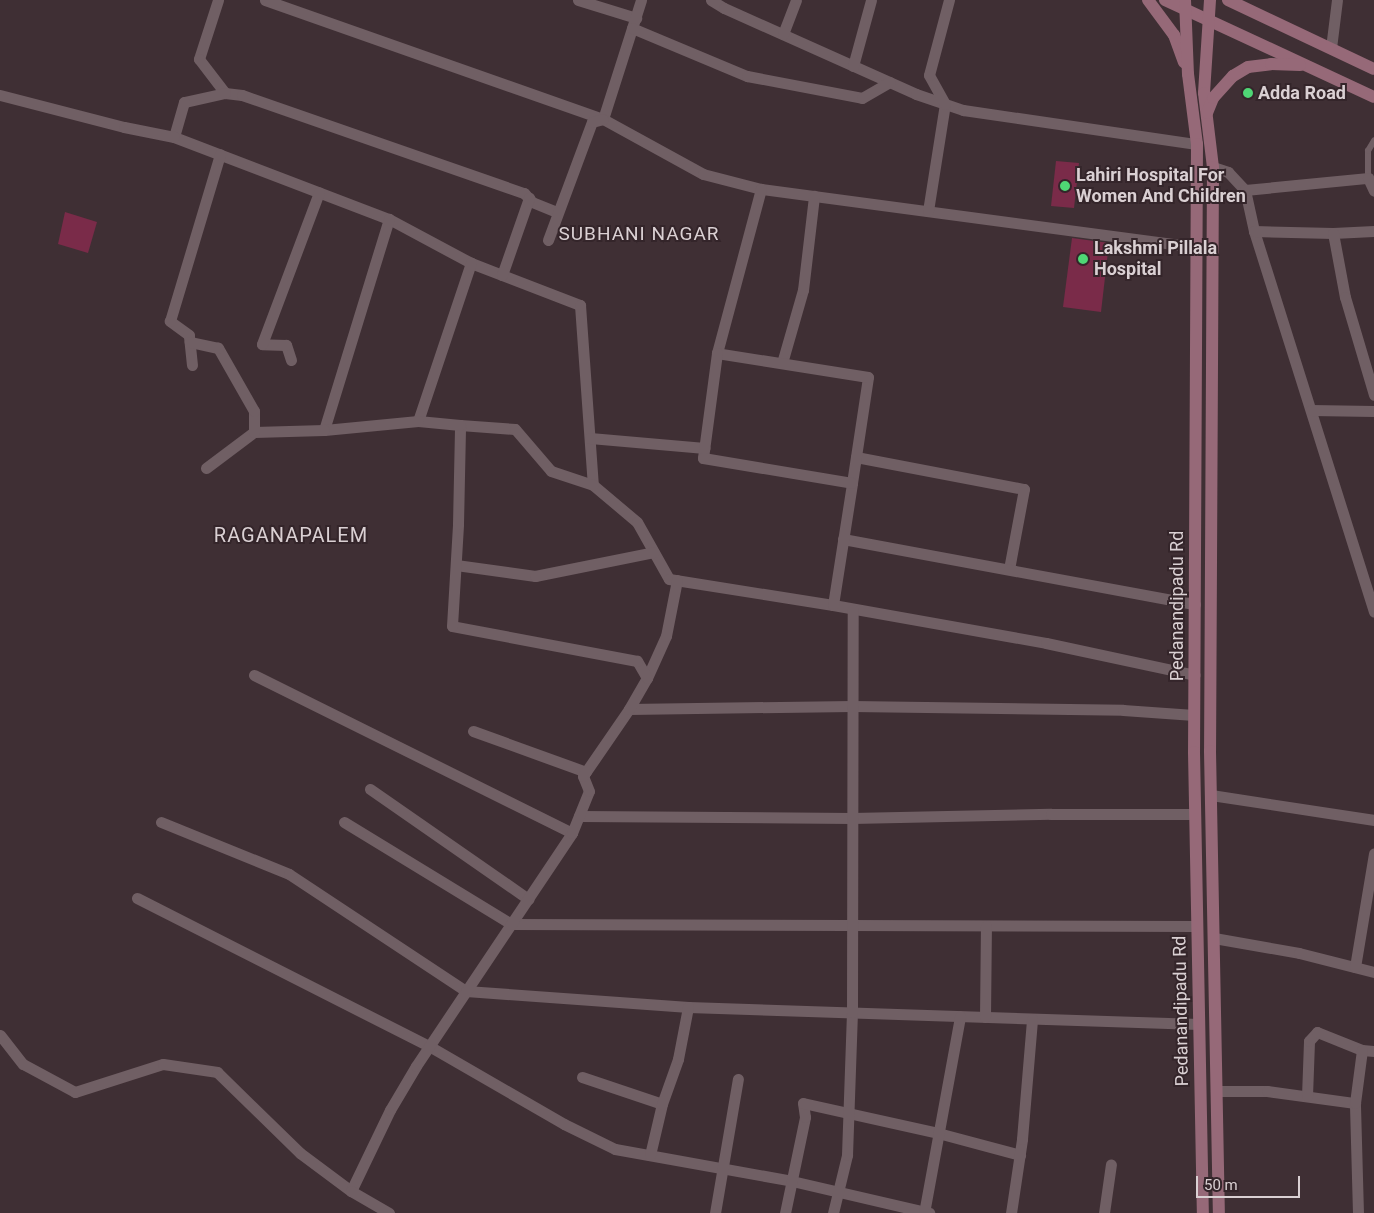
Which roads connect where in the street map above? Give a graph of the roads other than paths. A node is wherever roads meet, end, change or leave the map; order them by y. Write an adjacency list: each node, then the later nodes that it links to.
1 (218, 0): 27 (street)
2 (265, 0): 32 (street)
3 (578, 0): 19 (street)
4 (641, 0): 19 (street)
5 (711, 0): 15 (street)
6 (796, 0): 20 (street)
7 (871, 0): 23 (street)
8 (949, 0): 30 (street)
9 (1148, 0): 25 (main road)
10 (1165, 0): 16 (main road)
11 (1210, 0): 17 (main road, Pedanandipadu Rd)
12 (1228, 0): 18 (main road)
13 (1246, 0): 18 (main road)
14 (1337, 0): 21 (street)
15 (726, 4): 20 (street)
16 (1185, 5): 17 (main road); 25 (main road, Pedanandipadu Rd)
17 (1209, 20): 22 (main road); 31 (main road, Pedanandipadu Rd)
18 (1274, 21): 21 (main road)
19 (634, 23): 26 (street); 32 (street)
20 (783, 34): 23 (street)
21 (1331, 48): 24 (main road)
22 (1305, 65): 29 (main road); 31 (main road)
23 (853, 66): 26 (street)
24 (1374, 69)
25 (1188, 74): 35 (main road, Pedanandipadu Rd)
26 (890, 82): 30 (street)
27 (226, 93): 33 (street); 44 (street)
28 (0, 95): 33 (street)
29 (1374, 97)
30 (946, 104): 35 (street); 45 (street)
31 (1206, 114): 37 (main road, Pedanandipadu Rd)
32 (603, 119): 39 (street); 46 (street)
33 (174, 137): 36 (street)
34 (1374, 141): 38 (lane)
35 (1197, 144): 52 (main road, Pedanandipadu Rd)
36 (220, 154): 42 (street); 55 (street)
37 (1213, 167): 40 (street); 92 (main road, Pedanandipadu Rd)
38 (1368, 178): 40 (street); 41 (street)
39 (761, 189): 43 (street); 56 (street)
40 (1244, 190): 48 (street)
41 (1374, 191)
42 (319, 192): 47 (street); 57 (street)
43 (814, 196): 45 (street); 58 (street)
44 (529, 198): 46 (street); 54 (street)
45 (928, 211): 52 (street)
46 (558, 212): 51 (street)
47 (389, 219): 53 (street); 65 (street)
48 (1254, 231): 50 (street); 61 (street)
49 (1374, 231): 50 (street)
50 (1333, 233): 60 (street)
51 (548, 240)
52 (1197, 246): 79 (main road, Pedanandipadu Rd)
53 (471, 263): 54 (street); 63 (street)
54 (502, 275): 67 (street)
55 (190, 342): 59 (street); 66 (street)
56 (717, 352): 58 (street); 68 (street)
57 (291, 360)
58 (782, 363): 69 (street)
59 (192, 364)
60 (1374, 395)
61 (1311, 410): 62 (street); 78 (street)
62 (1374, 411)
63 (418, 421): 64 (street); 65 (street)
64 (460, 425): 72 (street); 75 (street)
65 (324, 430): 66 (street)
66 (254, 432): 70 (street)
67 (590, 438): 68 (street); 72 (street)
68 (705, 448): 71 (street)
69 (856, 457): 71 (street); 76 (street)
70 (206, 468)
71 (852, 483): 73 (street)
72 (593, 485): 74 (street)
73 (843, 539): 76 (street); 80 (street)
74 (654, 552): 75 (street); 77 (street)
75 (456, 565): 85 (street)
76 (1009, 569): 79 (street)
77 (677, 580): 80 (street); 85 (street)
78 (1372, 600): 82 (street)
79 (1195, 604): 84 (main road, Pedanandipadu Rd)
80 (833, 605): 81 (street)
81 (853, 610): 84 (street); 86 (street)
82 (1374, 612)
83 (254, 675): 99 (street)
84 (1195, 675): 88 (main road, Pedanandipadu Rd)
85 (647, 678): 87 (street)
86 (852, 706): 87 (street); 88 (street); 95 (street)
87 (629, 709): 90 (street)
88 (1194, 715): 93 (main road, Pedanandipadu Rd)
89 (473, 731): 90 (street)
90 (586, 772): 94 (street)
91 (370, 789): 102 (street)
92 (1211, 795): 96 (street); 107 (main road, Pedanandipadu Rd)
93 (1195, 814): 95 (street); 106 (main road, Pedanandipadu Rd)
94 (579, 816): 95 (street); 99 (street)
95 (852, 818): 104 (street)
96 (1374, 820)
97 (161, 822): 110 (street)
98 (344, 822): 103 (street)
99 (572, 833): 102 (street)
100 (1374, 854): 108 (street)
101 (137, 898): 118 (street)
102 (528, 900): 103 (street)
103 (511, 924): 104 (street); 110 (street)
104 (851, 925): 105 (street); 112 (street)
105 (986, 926): 106 (street); 114 (street)
106 (1197, 926): 116 (main road, Pedanandipadu Rd)
107 (1214, 938): 108 (street); 123 (main road, Pedanandipadu Rd)
108 (1355, 967): 109 (street)
109 (1374, 972)
110 (466, 991): 111 (street); 118 (street)
111 (688, 1007): 112 (street); 126 (street)
112 (852, 1012): 113 (street); 127 (street)
113 (960, 1016): 114 (street); 128 (street)
114 (985, 1016): 115 (street)
115 (1032, 1018): 116 (street); 130 (street)
116 (1199, 1024): 143 (main road, Pedanandipadu Rd)
117 (0, 1036): 134 (street)
118 (429, 1046): 129 (street); 134 (street)
119 (1362, 1050): 120 (street); 124 (street); 125 (street)
120 (1374, 1051)
121 (582, 1077): 126 (street)
122 (738, 1079): 132 (street)
123 (1216, 1091): 124 (street); 144 (main road, Pedanandipadu Rd)
124 (1307, 1096): 125 (street)
125 (1355, 1103): 145 (street)
126 (662, 1104): 129 (street)
127 (848, 1114): 128 (street); 133 (street); 135 (street)
128 (938, 1133): 130 (street); 140 (street)
129 (650, 1155): 132 (street)
130 (1020, 1155): 141 (street)
131 (1112, 1164): 142 (street)
132 (723, 1169): 133 (street); 137 (street)
133 (792, 1181): 135 (street); 138 (street)
134 (351, 1191): 136 (street)
135 (837, 1192): 139 (street); 140 (street)
136 (389, 1213)
137 (715, 1213)
138 (785, 1213)
139 (833, 1213)
140 (925, 1213)
141 (1011, 1213)
142 (1104, 1213)
143 (1203, 1213)
144 (1219, 1213)
145 (1358, 1213)

